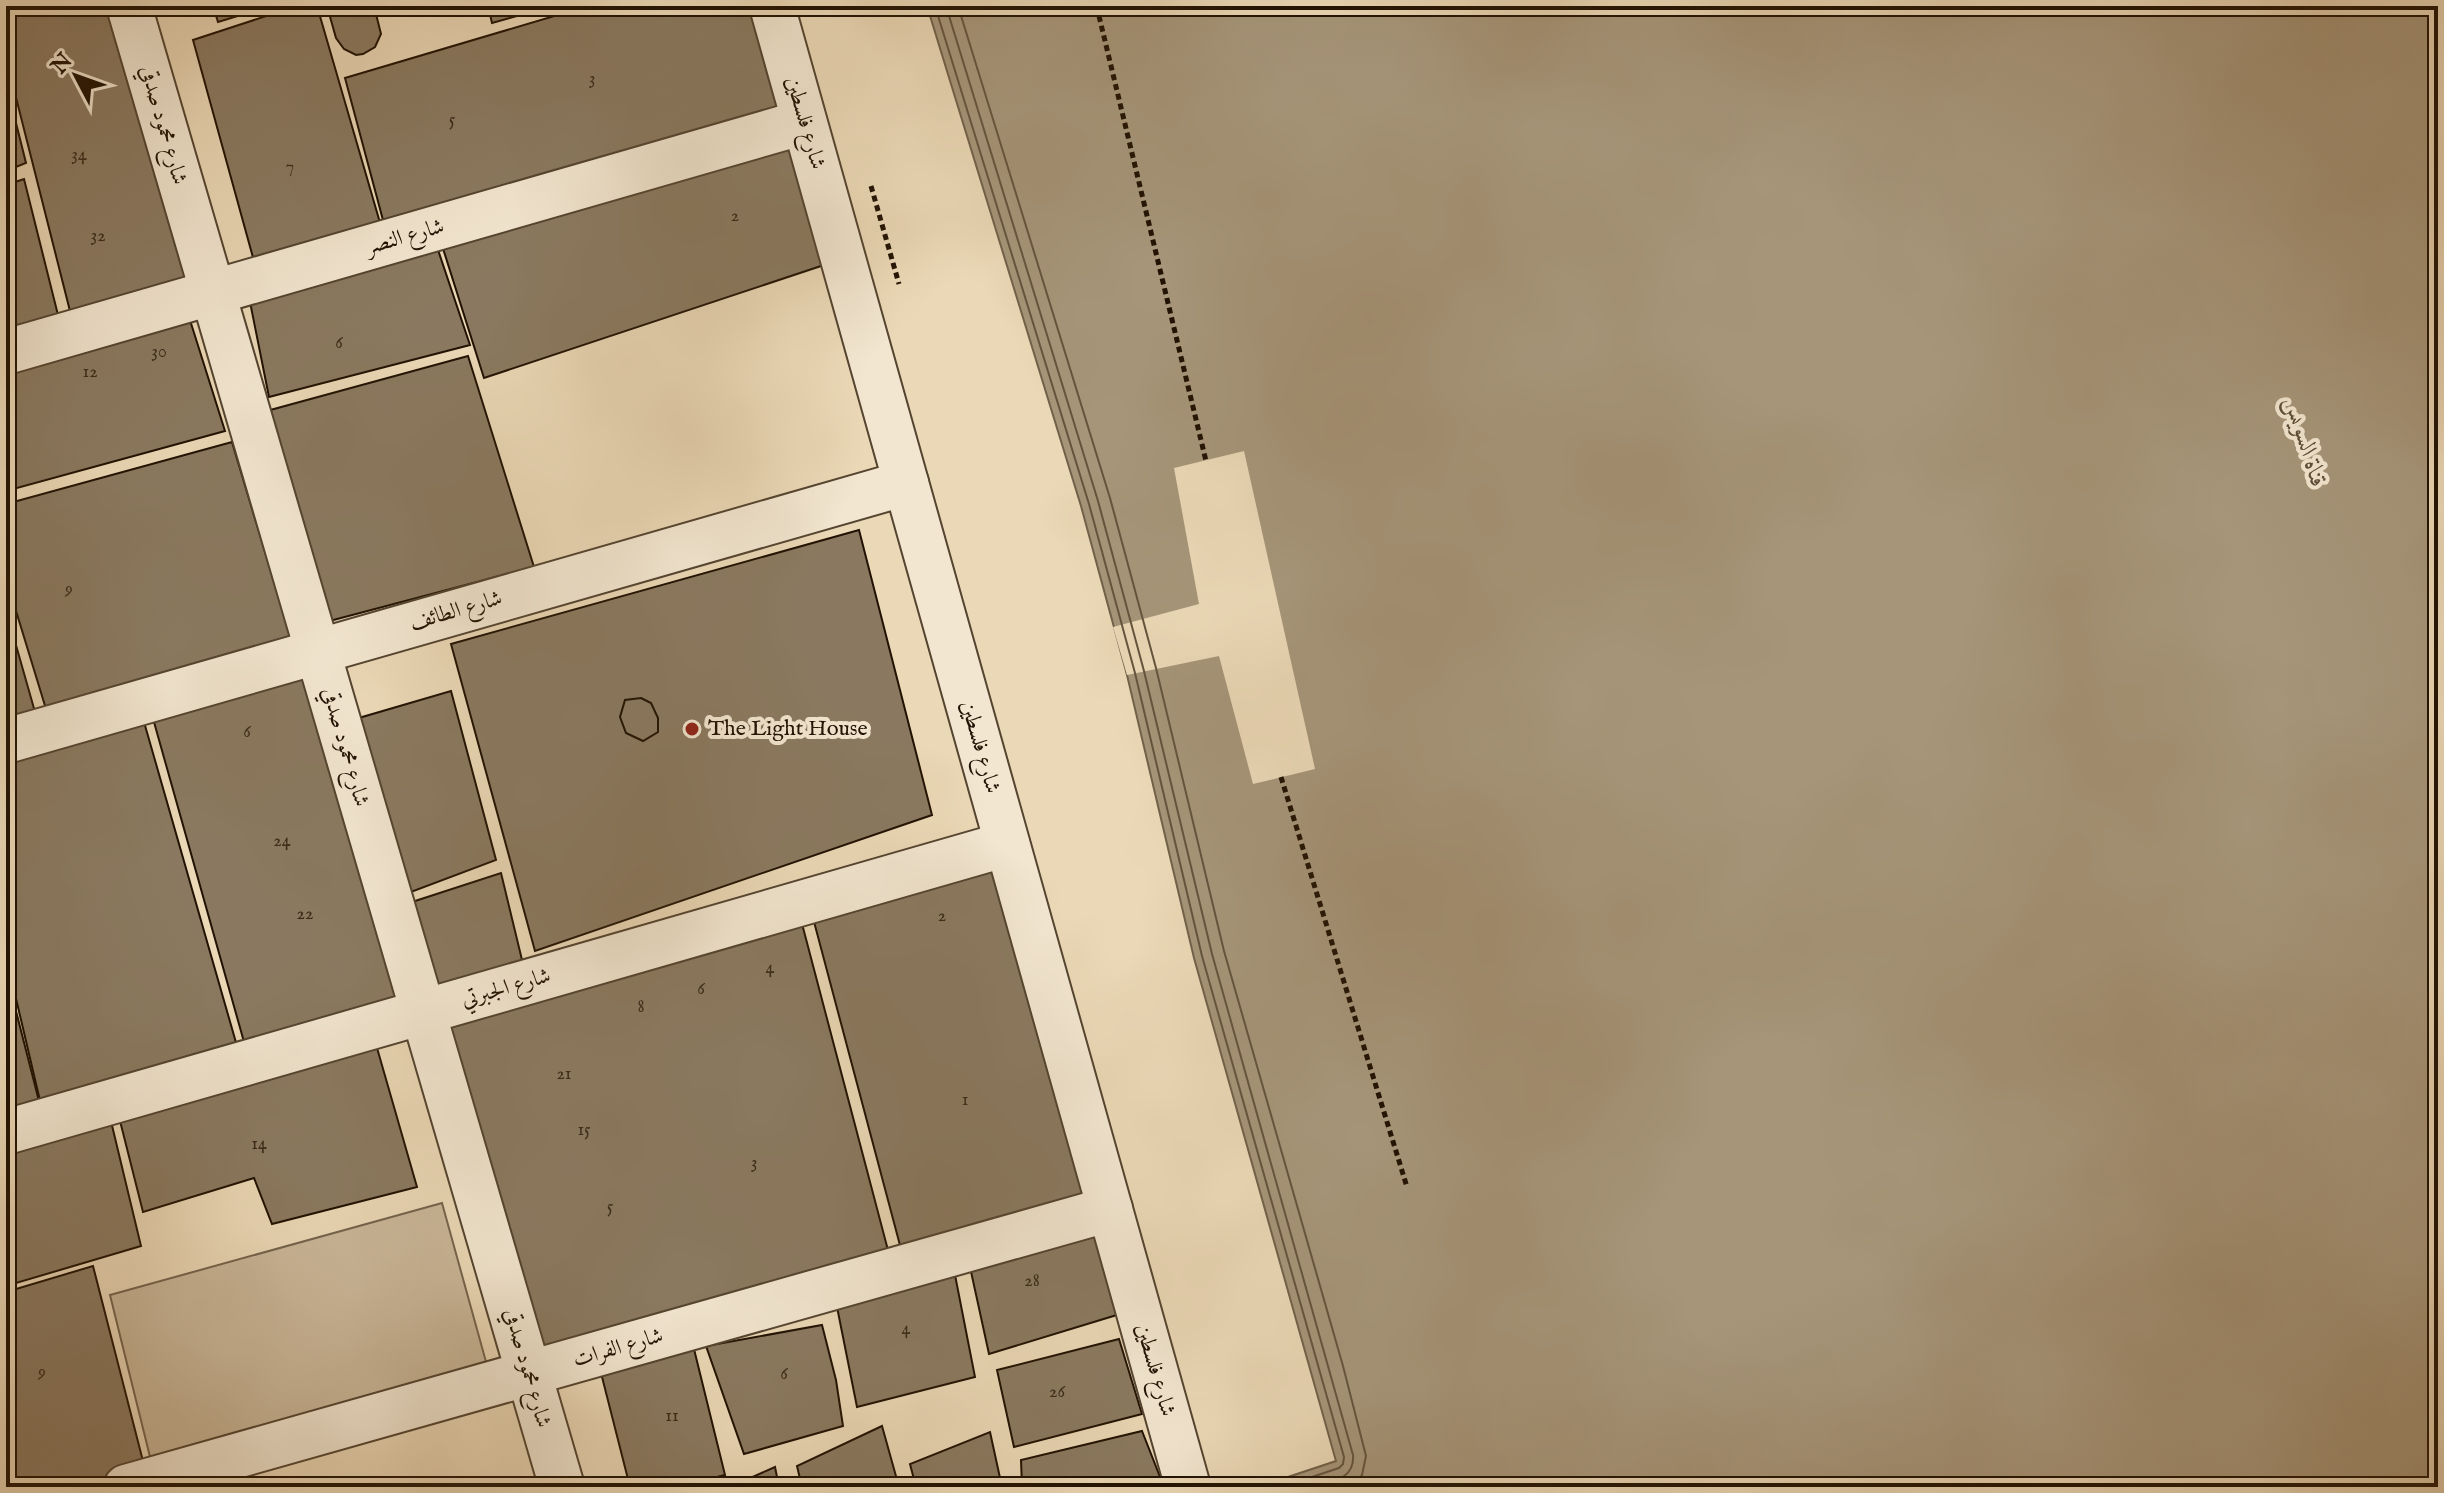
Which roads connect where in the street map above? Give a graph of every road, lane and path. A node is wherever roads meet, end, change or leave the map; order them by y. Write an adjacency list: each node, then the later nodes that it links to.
1 (129, 6): 5 (street, شارع محمود صدقي)
2 (772, 6): 4 (street, شارع فلسطين)
3 (1099, 16): 7 (path)
4 (804, 122): 5 (street, شارع النصر); 8 (street, شارع فلسطين)
5 (212, 293): 6 (street, شارع النصر); 9 (street, شارع محمود صدقي)
6 (6, 352)
7 (1206, 461)
8 (906, 483): 9 (street, شارع الطائف); 12 (street, شارع فلسطين)
9 (317, 651): 10 (street, شارع الطائف); 13 (street, شارع محمود صدقي)
10 (6, 741)
11 (1281, 777): 15 (path)
12 (1007, 844): 13 (street, شارع الجبرتي); 16 (street, شارع فلسطين)
13 (423, 1012): 14 (street, شارع الجبرتي); 17 (street, شارع محمود صدقي)
14 (6, 1132)
15 (1407, 1187)
16 (1110, 1209): 17 (street, شارع الفرات); 20 (street, شارع فلسطين)
17 (529, 1374): 18 (street, شارع الفرات); 19 (street, شارع محمود صدقي)
18 (126, 1487)
19 (562, 1487)
20 (1188, 1487)

